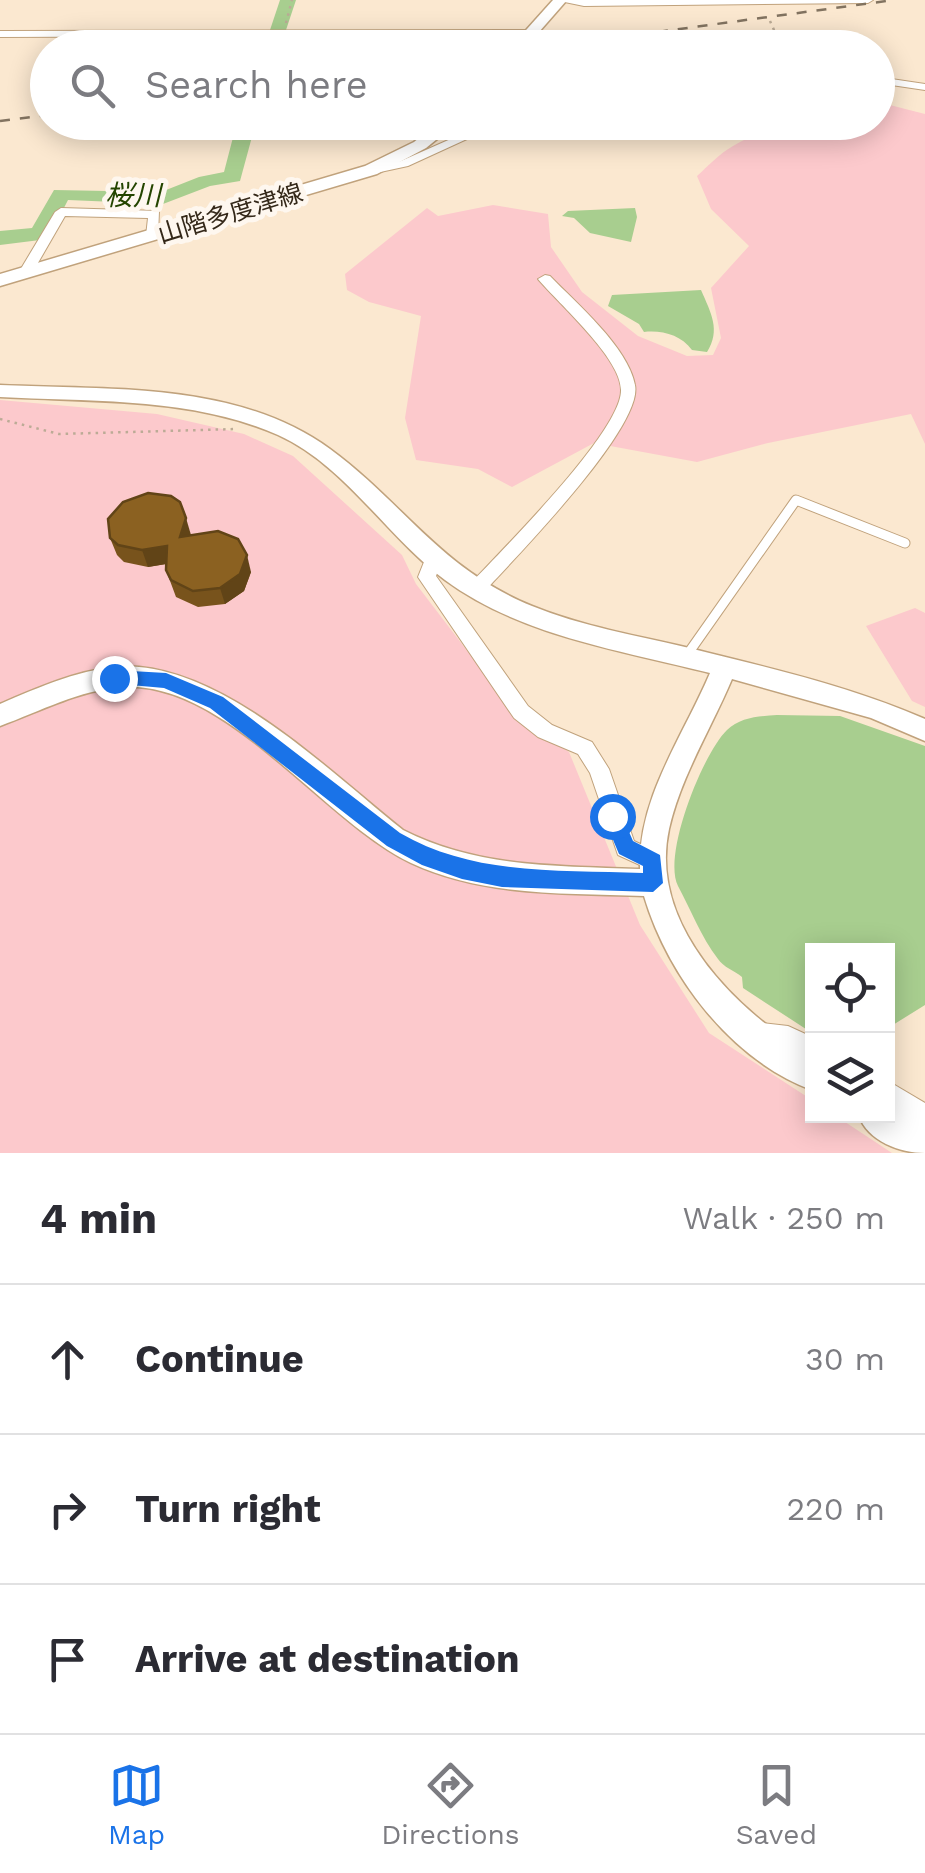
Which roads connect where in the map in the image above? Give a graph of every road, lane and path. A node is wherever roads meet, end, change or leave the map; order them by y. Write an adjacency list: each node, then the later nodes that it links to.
1 (292, 0): 5 (path)
2 (560, 0): 3 (street); 6 (main road)
3 (868, 0)
4 (770, 21): 7 (path)
5 (283, 30)
6 (532, 30)
7 (774, 30)
8 (0, 34): 9 (street)
9 (30, 34)
10 (895, 83): 11 (street)
11 (925, 88)
12 (427, 140): 14 (main road, 山階多度津線)
13 (458, 140): 14 (street)
14 (371, 170): 15 (main road, 山階多度津線)
15 (152, 236): 16 (main road, 山階多度津線); 16 (street)
16 (26, 272): 18 (main road, 山階多度津線)
17 (545, 278): 24 (street)
18 (0, 280)
19 (0, 391): 21 (street)
20 (0, 419): 21 (path)
21 (260, 419): 23 (street)
22 (905, 543): 25 (lane)
23 (434, 556): 24 (street); 29 (street)
24 (476, 589): 25 (street)
25 (685, 657): 26 (street)
26 (724, 668): 28 (street); 29 (street)
27 (4, 715): 29 (street)
28 (925, 730)
29 (653, 872): 30 (street)
30 (751, 1034): 31 (street); 32 (street)
31 (805, 1046)
32 (805, 1069)
33 (895, 1098): 34 (street)
34 (925, 1118)
35 (886, 1123): 36 (street)
36 (925, 1149)

